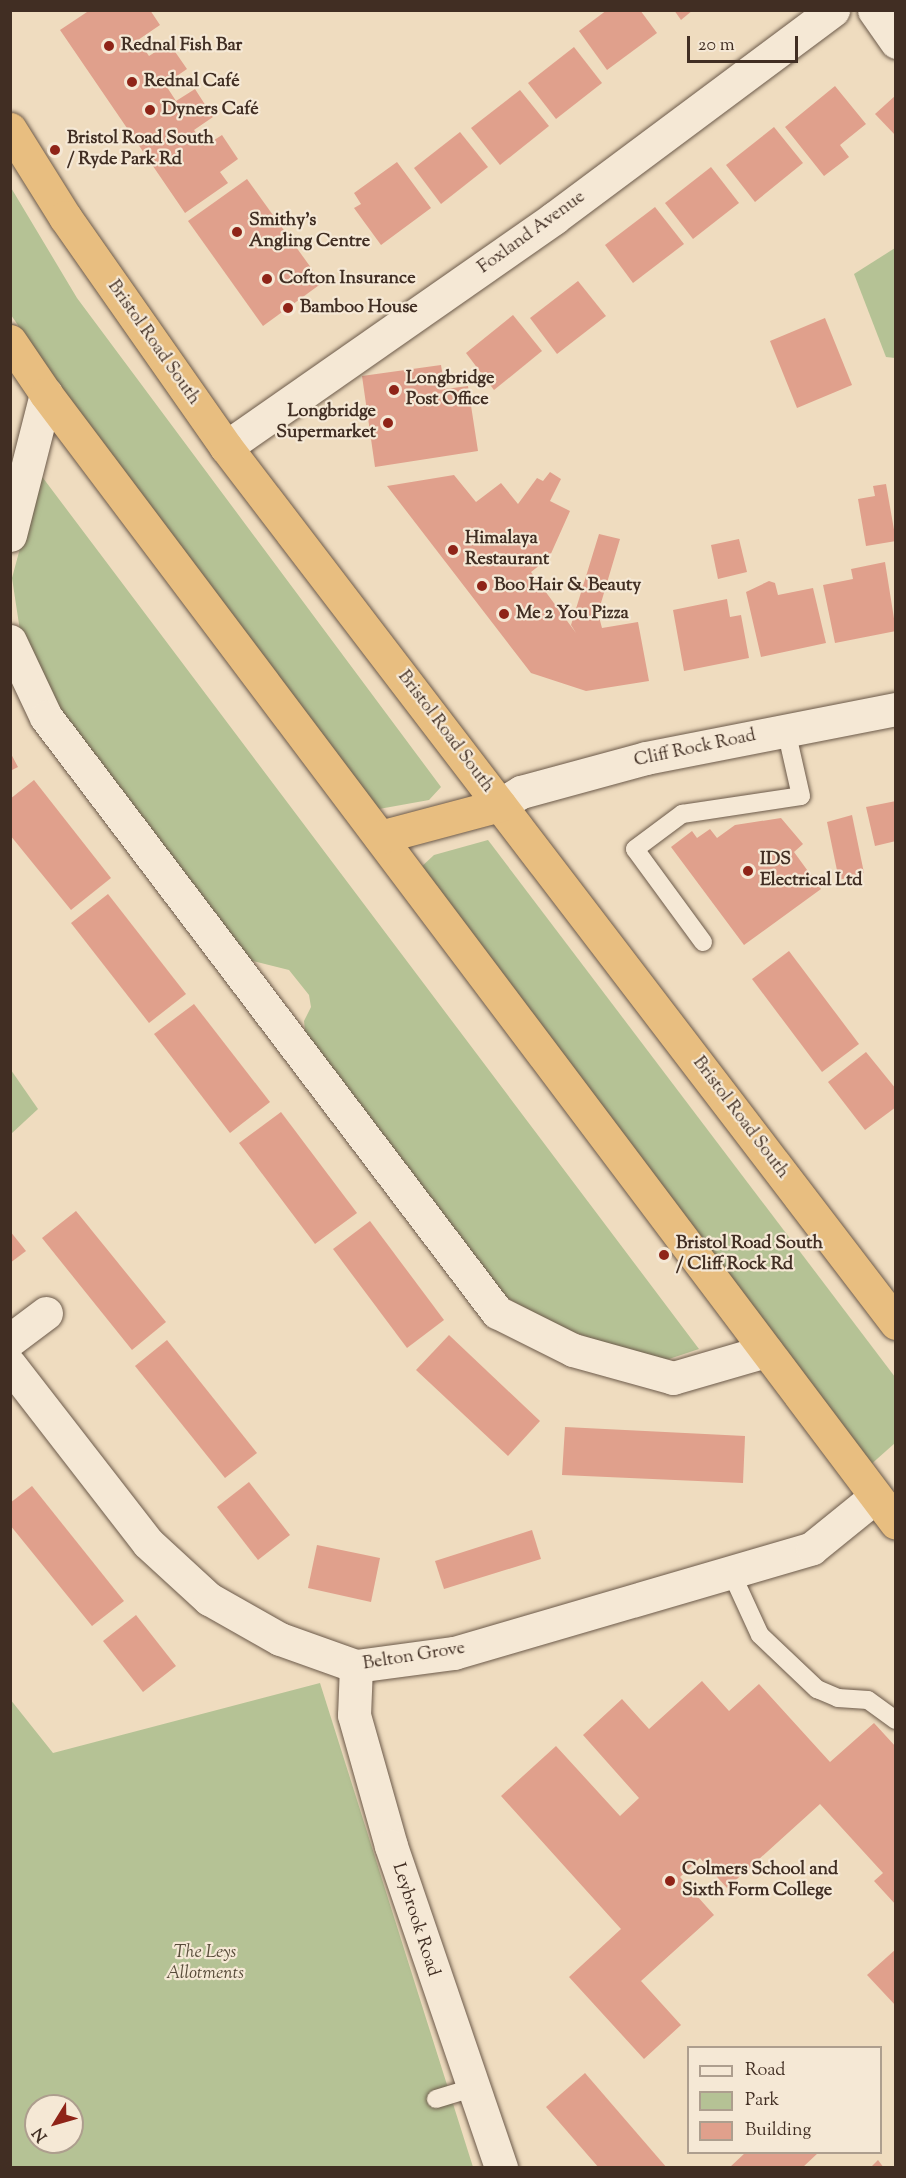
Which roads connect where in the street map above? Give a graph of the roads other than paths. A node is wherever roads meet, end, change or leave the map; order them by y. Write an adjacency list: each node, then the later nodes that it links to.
1 (833, 10): 7 (street, Foxland Avenue)
2 (874, 10): 3 (street)
3 (896, 42)
4 (10, 129): 7 (highway, Bristol Road South)
5 (10, 341): 6 (highway)
6 (46, 394): 8 (street); 13 (highway)
7 (226, 447): 12 (highway, Bristol Road South)
8 (10, 535)
9 (10, 641): 18 (street)
10 (896, 709): 11 (street, Cliff Rock Road)
11 (786, 730): 12 (street, Cliff Rock Road); 14 (lane)
12 (500, 805): 13 (highway); 16 (highway, Bristol Road South)
13 (380, 837): 18 (highway)
14 (702, 942)
15 (46, 1313): 17 (street)
16 (896, 1323)
17 (10, 1340)
18 (766, 1351): 20 (highway)
19 (10, 1365): 23 (street, Belton Grove)
20 (885, 1490): 21 (highway); 22 (street, Belton Grove)
21 (896, 1523)
22 (731, 1572): 23 (street, Belton Grove); 24 (lane)
23 (356, 1666): 25 (street, Leybrook Road)
24 (896, 1720)
25 (471, 2088): 26 (lane); 27 (street, Leybrook Road)
26 (436, 2099)
27 (501, 2168)

